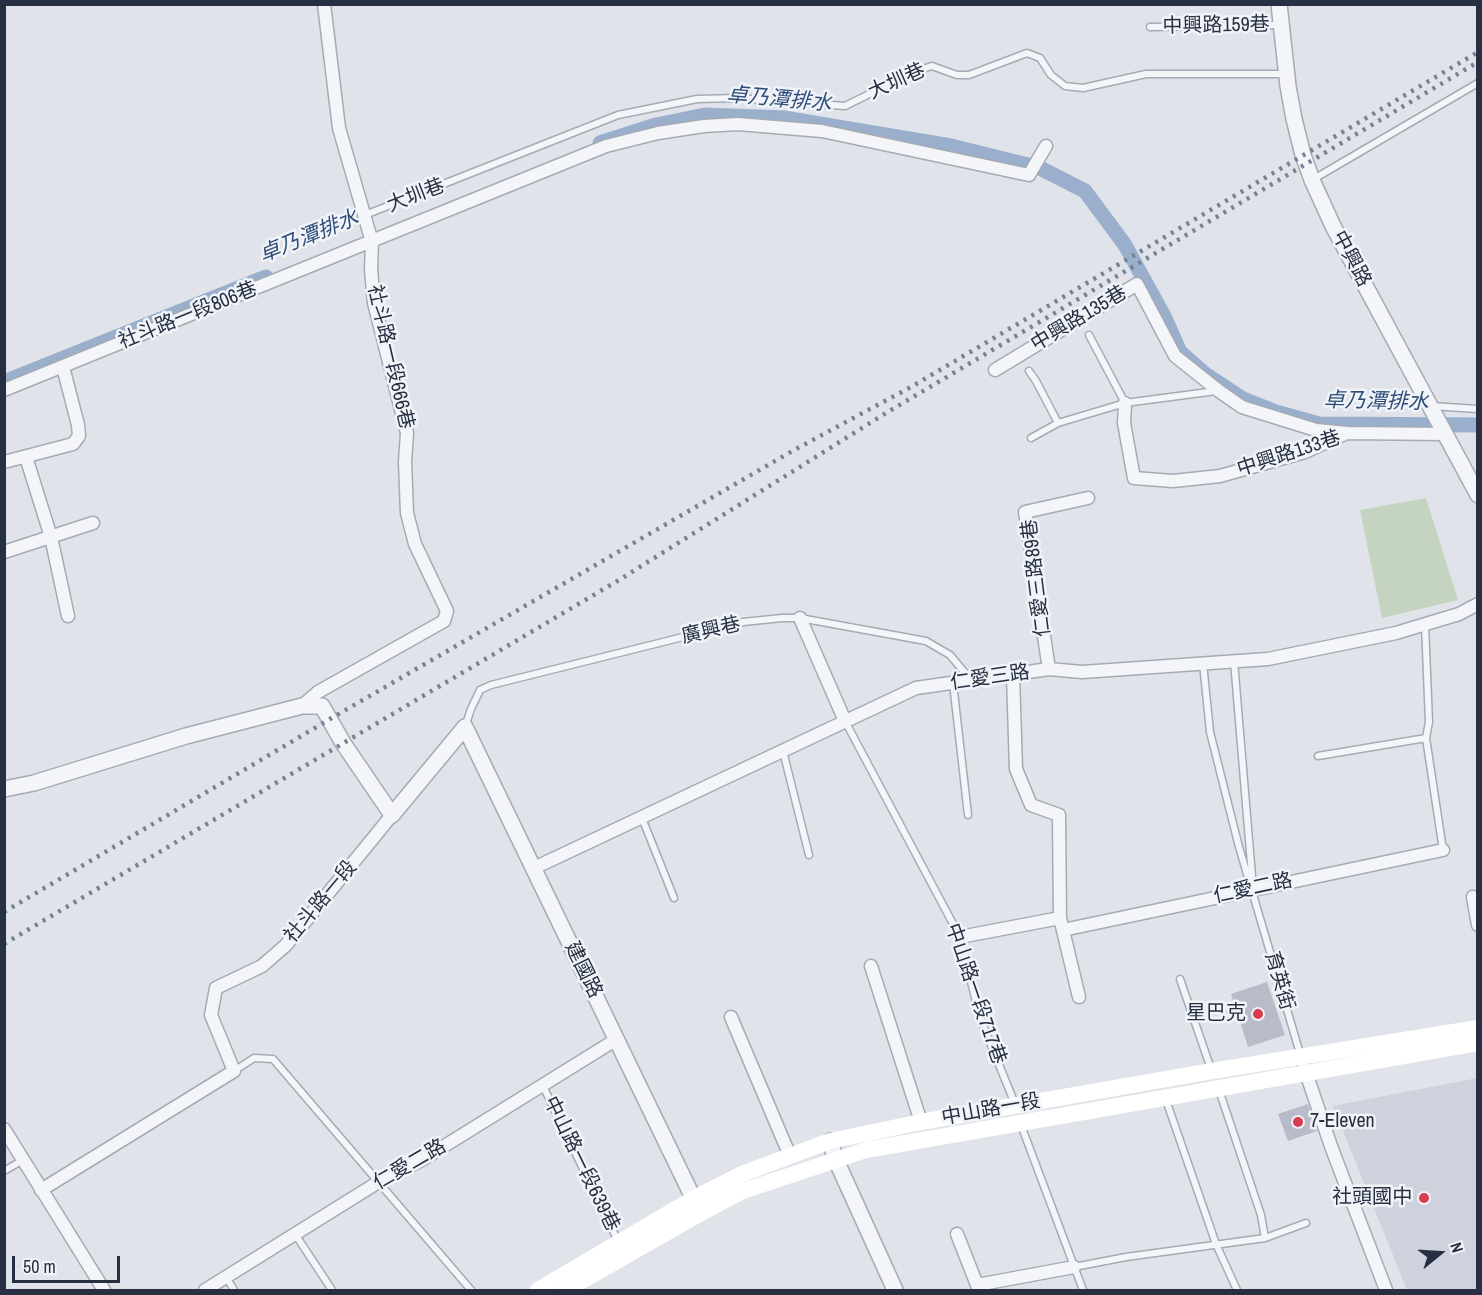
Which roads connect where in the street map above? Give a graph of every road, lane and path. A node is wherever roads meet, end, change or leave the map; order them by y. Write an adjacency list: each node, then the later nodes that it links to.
1 (324, 4): 9 (street, 大圳巷)
2 (1279, 4): 3 (street, 中興路)
3 (1282, 25): 4 (lane, 中興路159巷); 5 (street, 中興路)
4 (1150, 27)
5 (1287, 74): 8 (street, 中興路); 9 (lane, 大圳巷)
6 (1478, 83): 8 (lane)
7 (1046, 146): 10 (street, 大圳巷)
8 (1312, 180): 18 (street, 中興路)
9 (365, 220): 10 (street)
10 (372, 242): 12 (street, 社斗路一段806巷); 41 (street, 社斗路一段666巷)
11 (1089, 335): 17 (lane)
12 (63, 367): 15 (street, 社斗路一段806巷); 24 (street)
13 (995, 370): 16 (street, 中興路135巷)
14 (1029, 371): 20 (lane)
15 (4, 390)
16 (1220, 391): 17 (lane); 21 (street, 中興路135巷)
17 (1125, 403): 20 (lane); 21 (street, 中興路133巷)
18 (1431, 406): 19 (lane); 22 (street, 中興路)
19 (1478, 409)
20 (1058, 423): 23 (lane)
21 (1347, 434): 22 (street, 中興路133巷)
22 (1445, 434): 26 (street, 中興路)
23 (1031, 438)
24 (26, 457): 25 (street); 29 (street)
25 (4, 462)
26 (1478, 495)
27 (1088, 498): 37 (street, 仁愛三路89巷)
28 (93, 523): 29 (street)
29 (51, 537): 30 (street); 32 (street)
30 (4, 552)
31 (1478, 604): 34 (street, 仁愛三路)
32 (68, 616)
33 (800, 618): 39 (lane, 廣興巷); 42 (street); 43 (lane, 廣興巷)
34 (1425, 624): 35 (street, 仁愛三路); 44 (lane)
35 (1234, 661): 36 (street, 仁愛三路); 54 (lane)
36 (1203, 663): 37 (street, 仁愛三路); 54 (lane, 育英街)
37 (1049, 669): 38 (street, 仁愛三路)
38 (1013, 675): 39 (street, 仁愛三路); 57 (street)
39 (970, 679): 40 (street, 仁愛三路)
40 (952, 682): 42 (street, 仁愛三路); 49 (lane)
41 (302, 706): 47 (street); 48 (street)
42 (845, 721): 45 (street, 仁愛三路); 59 (lane, 中山路一段717巷)
43 (465, 727): 48 (street); 53 (street, 建國路)
44 (1426, 738): 46 (lane); 51 (lane)
45 (782, 751): 50 (street, 仁愛三路); 52 (lane)
46 (1317, 756)
47 (4, 789)
48 (392, 815): 68 (street, 社斗路一段)
49 (968, 815)
50 (642, 817): 53 (street, 仁愛三路); 56 (lane)
51 (1443, 850): 54 (street, 仁愛二路)
52 (808, 855)
53 (534, 868): 65 (street, 建國路)
54 (1252, 889): 57 (street, 仁愛二路); 67 (lane, 育英街)
55 (1473, 897): 58 (street)
56 (674, 898)
57 (1062, 924): 59 (street, 仁愛二路); 62 (street)
58 (1478, 925)
59 (960, 937): 72 (lane, 中山路一段717巷)
60 (872, 966): 73 (street)
61 (1180, 980): 69 (lane)
62 (1078, 997)
63 (731, 1017): 77 (street)
64 (1478, 1028): 67 (main road, 中山路一段)
65 (617, 1040): 70 (street, 仁愛二路); 83 (street, 建國路)
66 (1478, 1043): 67 (main road, 中山路一段)
67 (1304, 1065): 69 (main road, 中山路一段); 103 (street, 育英街)
68 (234, 1071): 81 (lane); 82 (street)
69 (1215, 1080): 71 (main road, 中山路一段); 72 (main road, 中山路一段); 87 (lane)
70 (542, 1085): 81 (street, 仁愛二路); 88 (lane, 中山路一段639巷)
71 (1165, 1098): 74 (main road, 中山路一段); 89 (lane)
72 (1016, 1106): 73 (main road, 中山路一段); 74 (lane, 中山路一段717巷)
73 (921, 1122): 76 (main road, 中山路一段)
74 (1020, 1124): 79 (main road, 中山路一段); 90 (lane, 中山路一段717巷)
75 (4, 1129): 78 (street)
76 (830, 1141): 77 (main road, 中山路一段); 79 (street)
77 (790, 1156): 83 (main road, 中山路一段)
78 (23, 1160): 80 (lane); 82 (street)
79 (836, 1160): 83 (main road, 中山路一段); 100 (street)
80 (4, 1171)
81 (377, 1183): 85 (street, 仁愛二路); 97 (lane)
82 (41, 1190): 93 (street)
83 (697, 1206): 88 (main road, 中山路一段); 99 (main road, 中山路一段)
84 (1306, 1223): 87 (lane)
85 (295, 1234): 91 (street, 仁愛二路); 96 (lane)
86 (957, 1234): 92 (street)
87 (1265, 1238): 89 (lane)
88 (619, 1243): 98 (main road, 中山路一段)
89 (1216, 1244): 90 (lane); 102 (lane)
90 (1074, 1267): 92 (street); 101 (lane, 中山路一段717巷)
91 (226, 1277): 94 (street, 仁愛二路); 95 (lane)
92 (978, 1288)
93 (104, 1290)
94 (205, 1290)
95 (234, 1290)
96 (332, 1290)
97 (471, 1290)
98 (538, 1290)
99 (566, 1290)
100 (895, 1290)
101 (1083, 1290)
102 (1237, 1290)
103 (1386, 1290)

